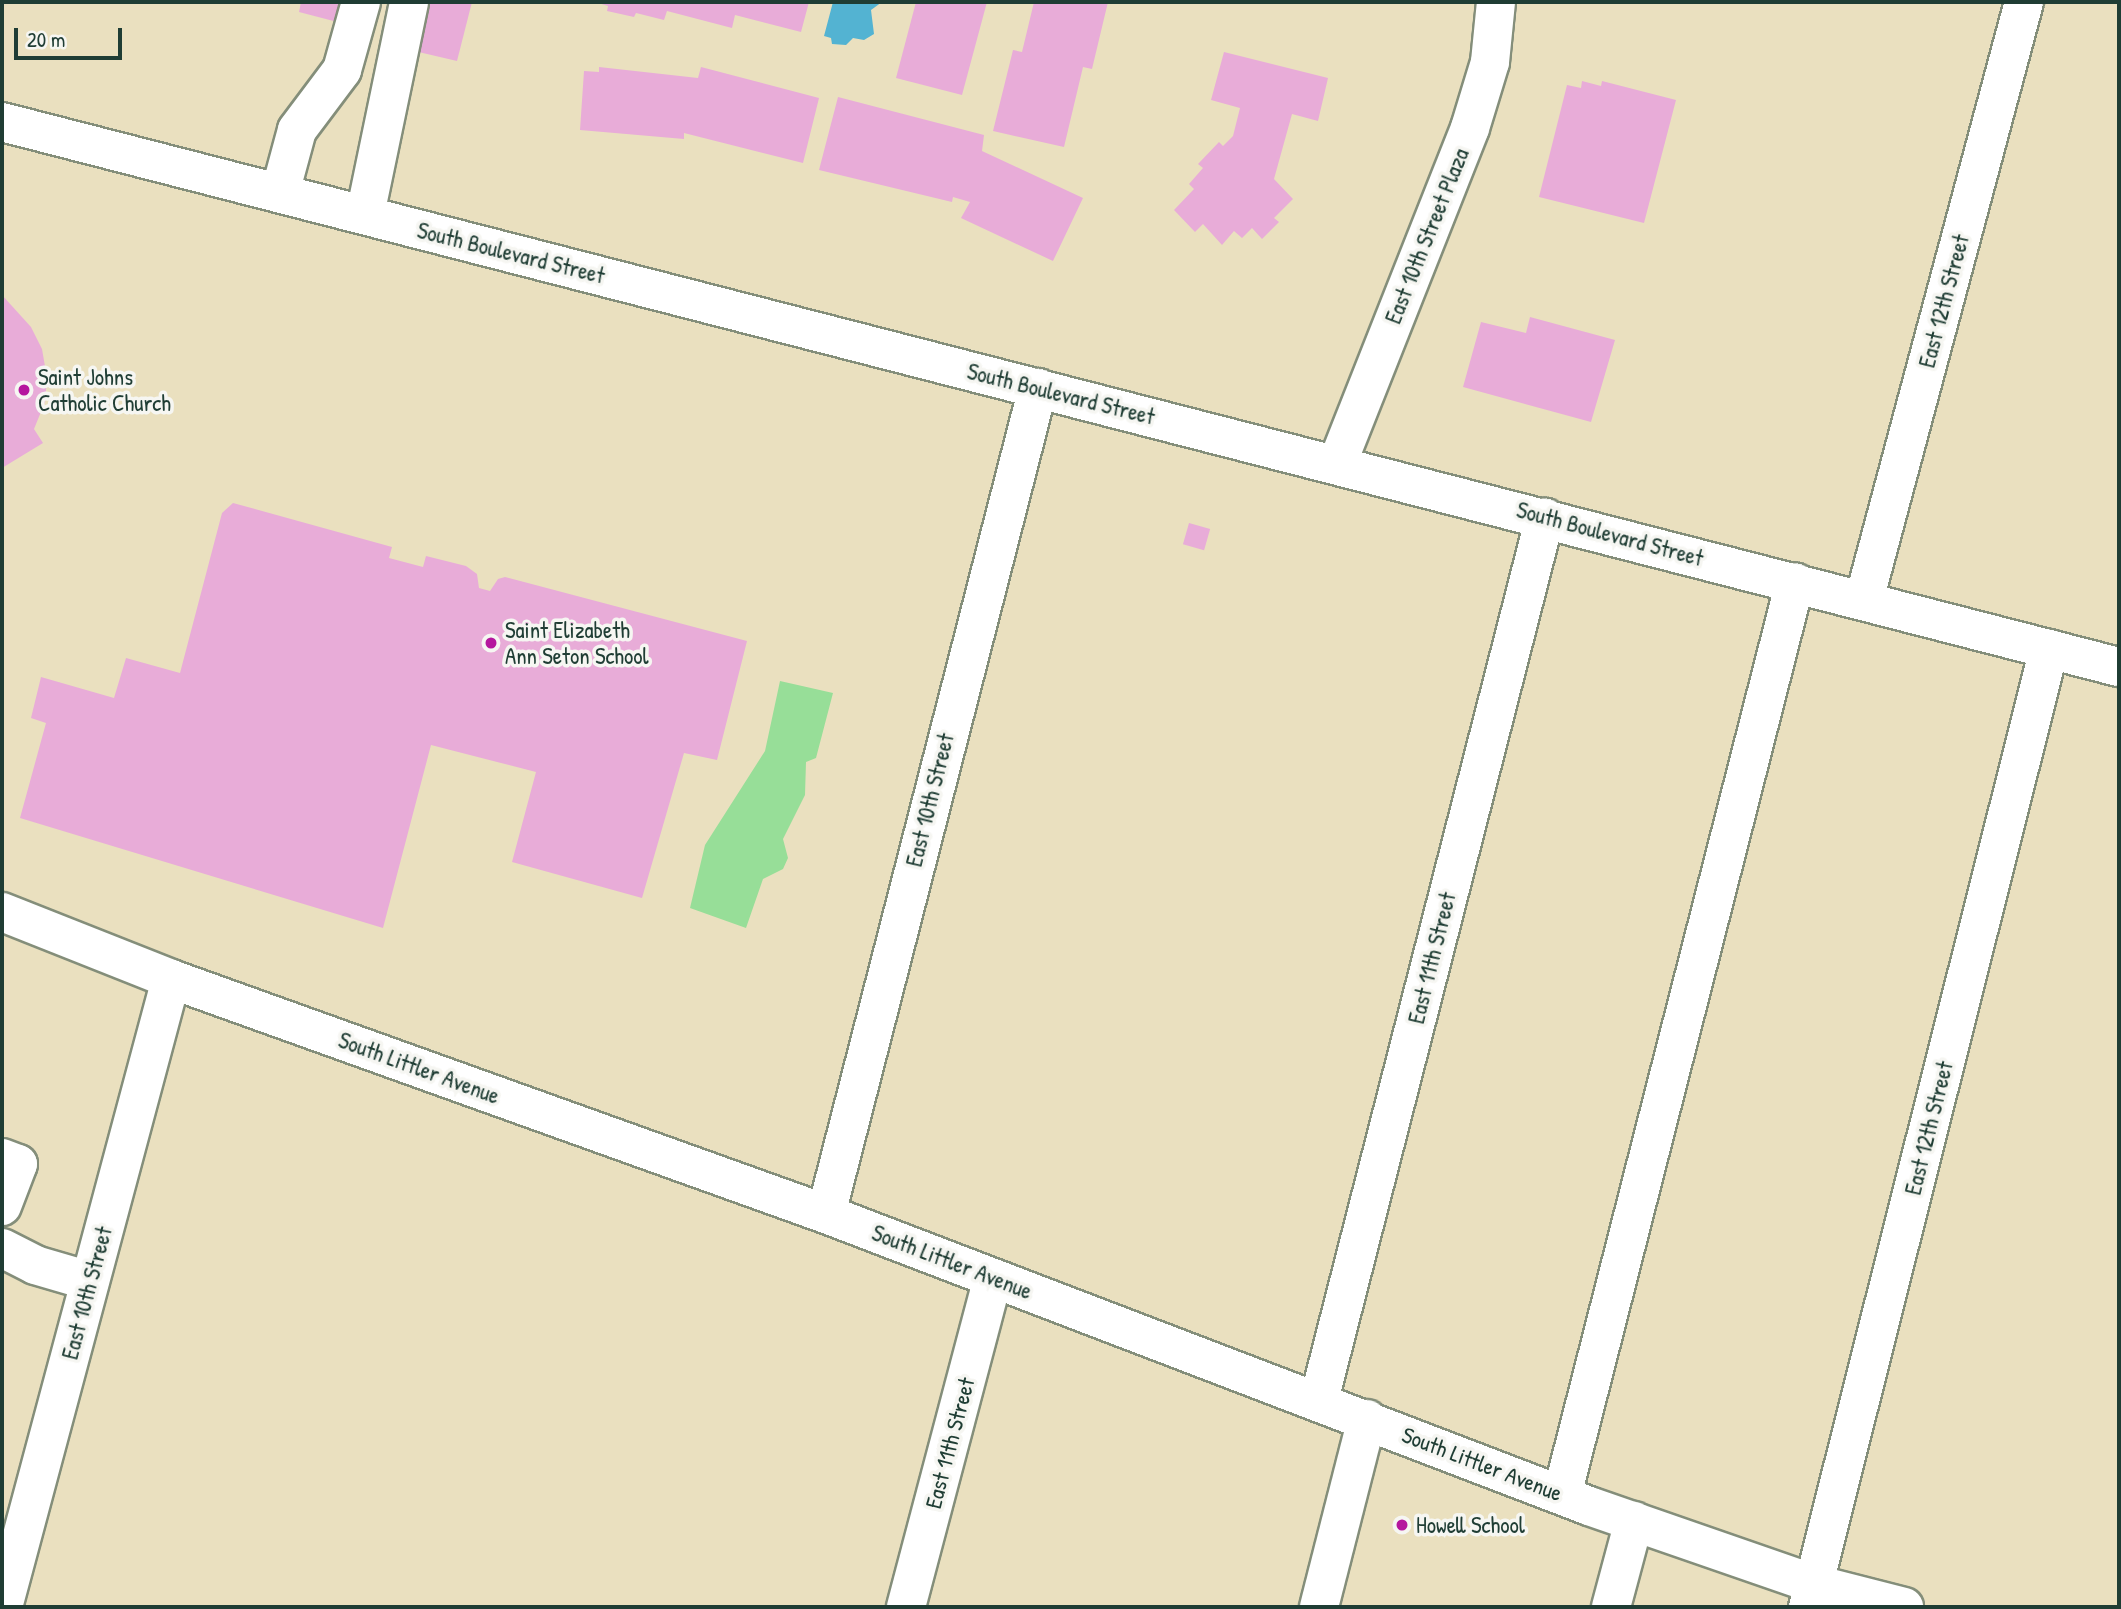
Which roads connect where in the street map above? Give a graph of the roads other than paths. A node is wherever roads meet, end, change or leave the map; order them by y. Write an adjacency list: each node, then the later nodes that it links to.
1 (361, 2): 6 (street)
2 (409, 2): 7 (street)
3 (1496, 2): 9 (street, East 10th Street Plaza)
4 (2024, 2): 12 (street, East 12th Street)
5 (2, 122): 6 (street, South Boulevard Street)
6 (280, 193): 7 (street, South Boulevard Street)
7 (365, 215): 8 (street, South Boulevard Street)
8 (1038, 388): 9 (street, South Boulevard Street); 19 (street, East 10th Street)
9 (1337, 464): 10 (street, South Boulevard Street)
10 (1545, 517): 11 (street, South Boulevard Street); 23 (street, East 11th Street)
11 (1795, 582): 12 (street, South Boulevard Street); 25 (street)
12 (1864, 600): 13 (street, South Boulevard Street)
13 (2049, 649): 14 (street, South Boulevard Street); 27 (street, East 12th Street)
14 (2119, 667)
15 (2, 912): 16 (street, South Littler Avenue)
16 (171, 979): 19 (street, South Littler Avenue); 22 (street, East 10th Street)
17 (2, 1158): 18 (street)
18 (2, 1206)
19 (826, 1214): 21 (street, South Littler Avenue)
20 (2, 1248): 22 (street)
21 (993, 1278): 23 (street, South Littler Avenue); 29 (street, East 11th Street)
22 (90, 1281): 28 (street, East 10th Street)
23 (1319, 1400): 24 (street, South Littler Avenue)
24 (1367, 1419): 25 (street, South Littler Avenue); 30 (street)
25 (1562, 1495): 26 (street, South Littler Avenue)
26 (1634, 1521): 27 (street, South Littler Avenue); 31 (street)
27 (1811, 1595): 32 (street, South Littler Avenue)
28 (3, 1607)
29 (906, 1607)
30 (1319, 1607)
31 (1612, 1607)
32 (1904, 1607)

